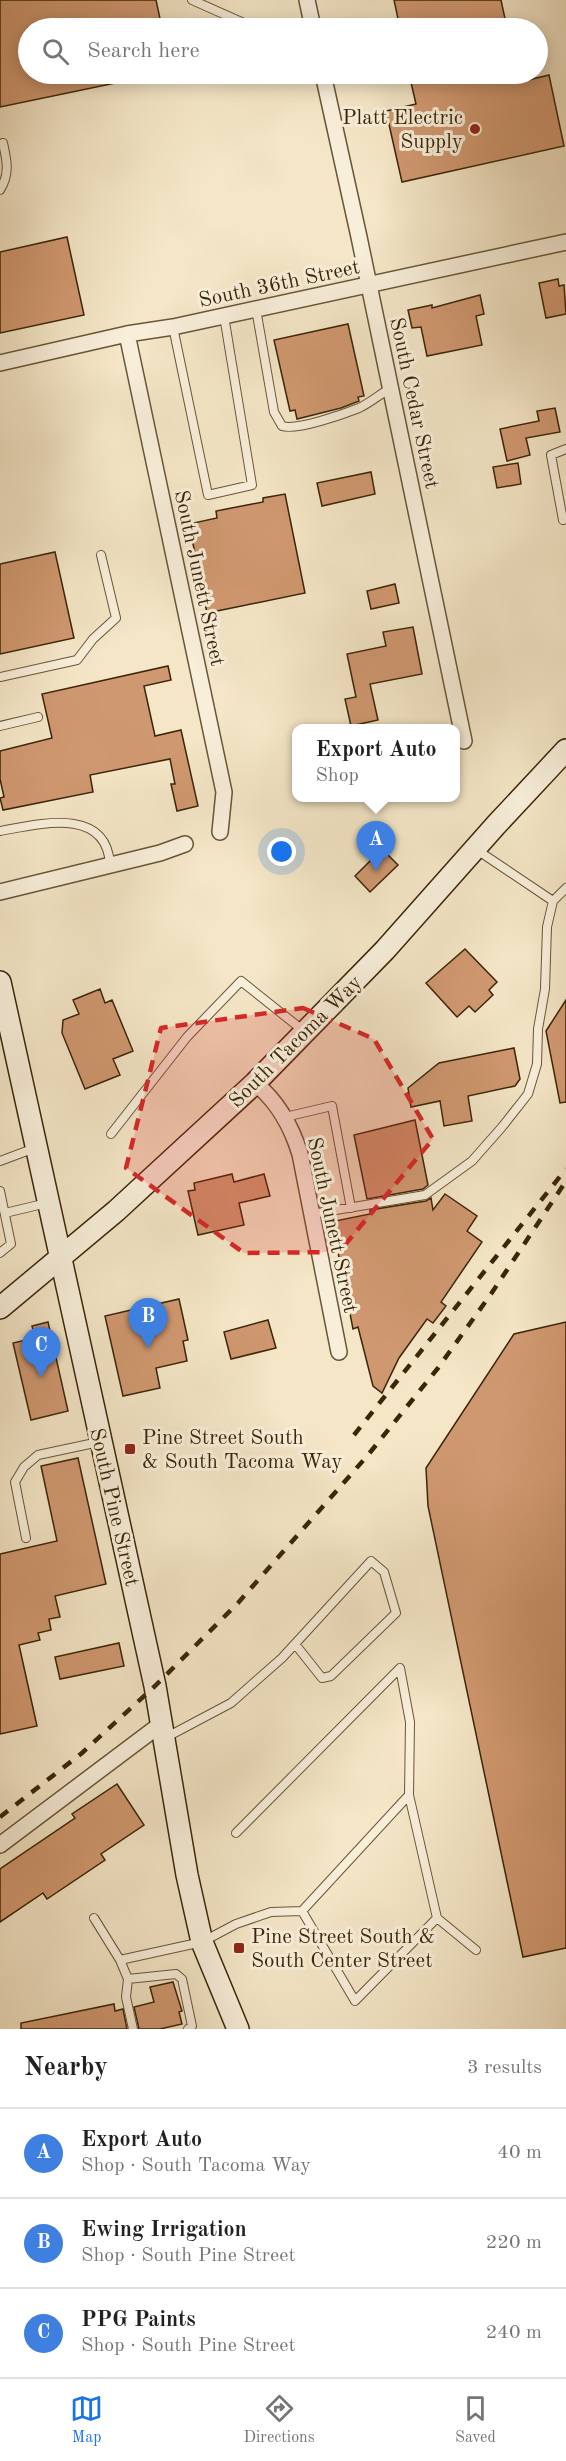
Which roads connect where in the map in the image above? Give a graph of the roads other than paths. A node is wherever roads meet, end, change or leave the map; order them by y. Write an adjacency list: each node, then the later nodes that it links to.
1 (192, 0): 3 (lane)
2 (307, 0): 4 (street)
3 (232, 18)
4 (311, 18)
5 (325, 84): 9 (street, South Cedar Street)
6 (3, 143): 7 (lane)
7 (0, 190)
8 (566, 242): 9 (street, South 36th Street)
9 (369, 284): 10 (street, South 36th Street); 15 (street, South Cedar Street)
10 (255, 309): 11 (street, South 36th Street); 15 (lane)
11 (224, 316): 12 (street, South 36th Street); 12 (lane)
12 (173, 327): 13 (street, South 36th Street)
13 (127, 334): 14 (street, South 36th Street); 25 (street, South Junett Street)
14 (0, 363)
15 (391, 388): 22 (street, South Cedar Street)
16 (566, 449): 17 (lane)
17 (566, 519)
18 (101, 555): 19 (lane)
19 (0, 677)
20 (38, 717): 21 (lane)
21 (0, 726)
22 (464, 741)
23 (566, 750): 27 (main road, South Tacoma Way)
24 (0, 831): 28 (lane)
25 (220, 832)
26 (185, 844): 28 (street)
27 (475, 848): 31 (lane); 33 (main road, South Tacoma Way)
28 (110, 866): 30 (street)
29 (566, 888): 31 (lane)
30 (0, 892)
31 (553, 901): 41 (lane)
32 (0, 982): 37 (main road, South Pine Street)
33 (306, 1033): 34 (main road, South Tacoma Way); 36 (lane)
34 (255, 1083): 35 (street, South Junett Street); 45 (main road, South Tacoma Way)
35 (285, 1117): 41 (lane); 43 (street, South Junett Street)
36 (111, 1134)
37 (36, 1147): 38 (lane); 40 (main road, South Pine Street)
38 (0, 1161)
39 (0, 1191): 42 (lane)
40 (48, 1203): 42 (lane); 45 (main road, South Pine Street)
41 (351, 1208): 43 (lane)
42 (5, 1213): 44 (lane)
43 (312, 1214): 47 (street, South Junett Street)
44 (0, 1253)
45 (60, 1258): 46 (main road, South Tacoma Way); 48 (main road, South Pine Street)
46 (0, 1308)
47 (339, 1352)
48 (101, 1441): 49 (lane); 51 (main road, South Pine Street)
49 (26, 1538)
50 (295, 1644): 50 (lane); 51 (lane)
51 (162, 1732): 54 (street); 58 (main road, South Pine Street)
52 (409, 1795): 53 (lane); 55 (lane); 57 (lane)
53 (236, 1833)
54 (0, 1845)
55 (302, 1911): 57 (lane); 58 (lane)
56 (94, 1918): 60 (lane)
57 (437, 1918): 59 (lane)
58 (202, 1942): 60 (lane); 64 (main road, South Pine Street)
59 (476, 1950)
60 (120, 1960): 61 (lane)
61 (128, 1979): 62 (lane); 63 (lane)
62 (133, 2029)
63 (188, 2029)
64 (238, 2029)

